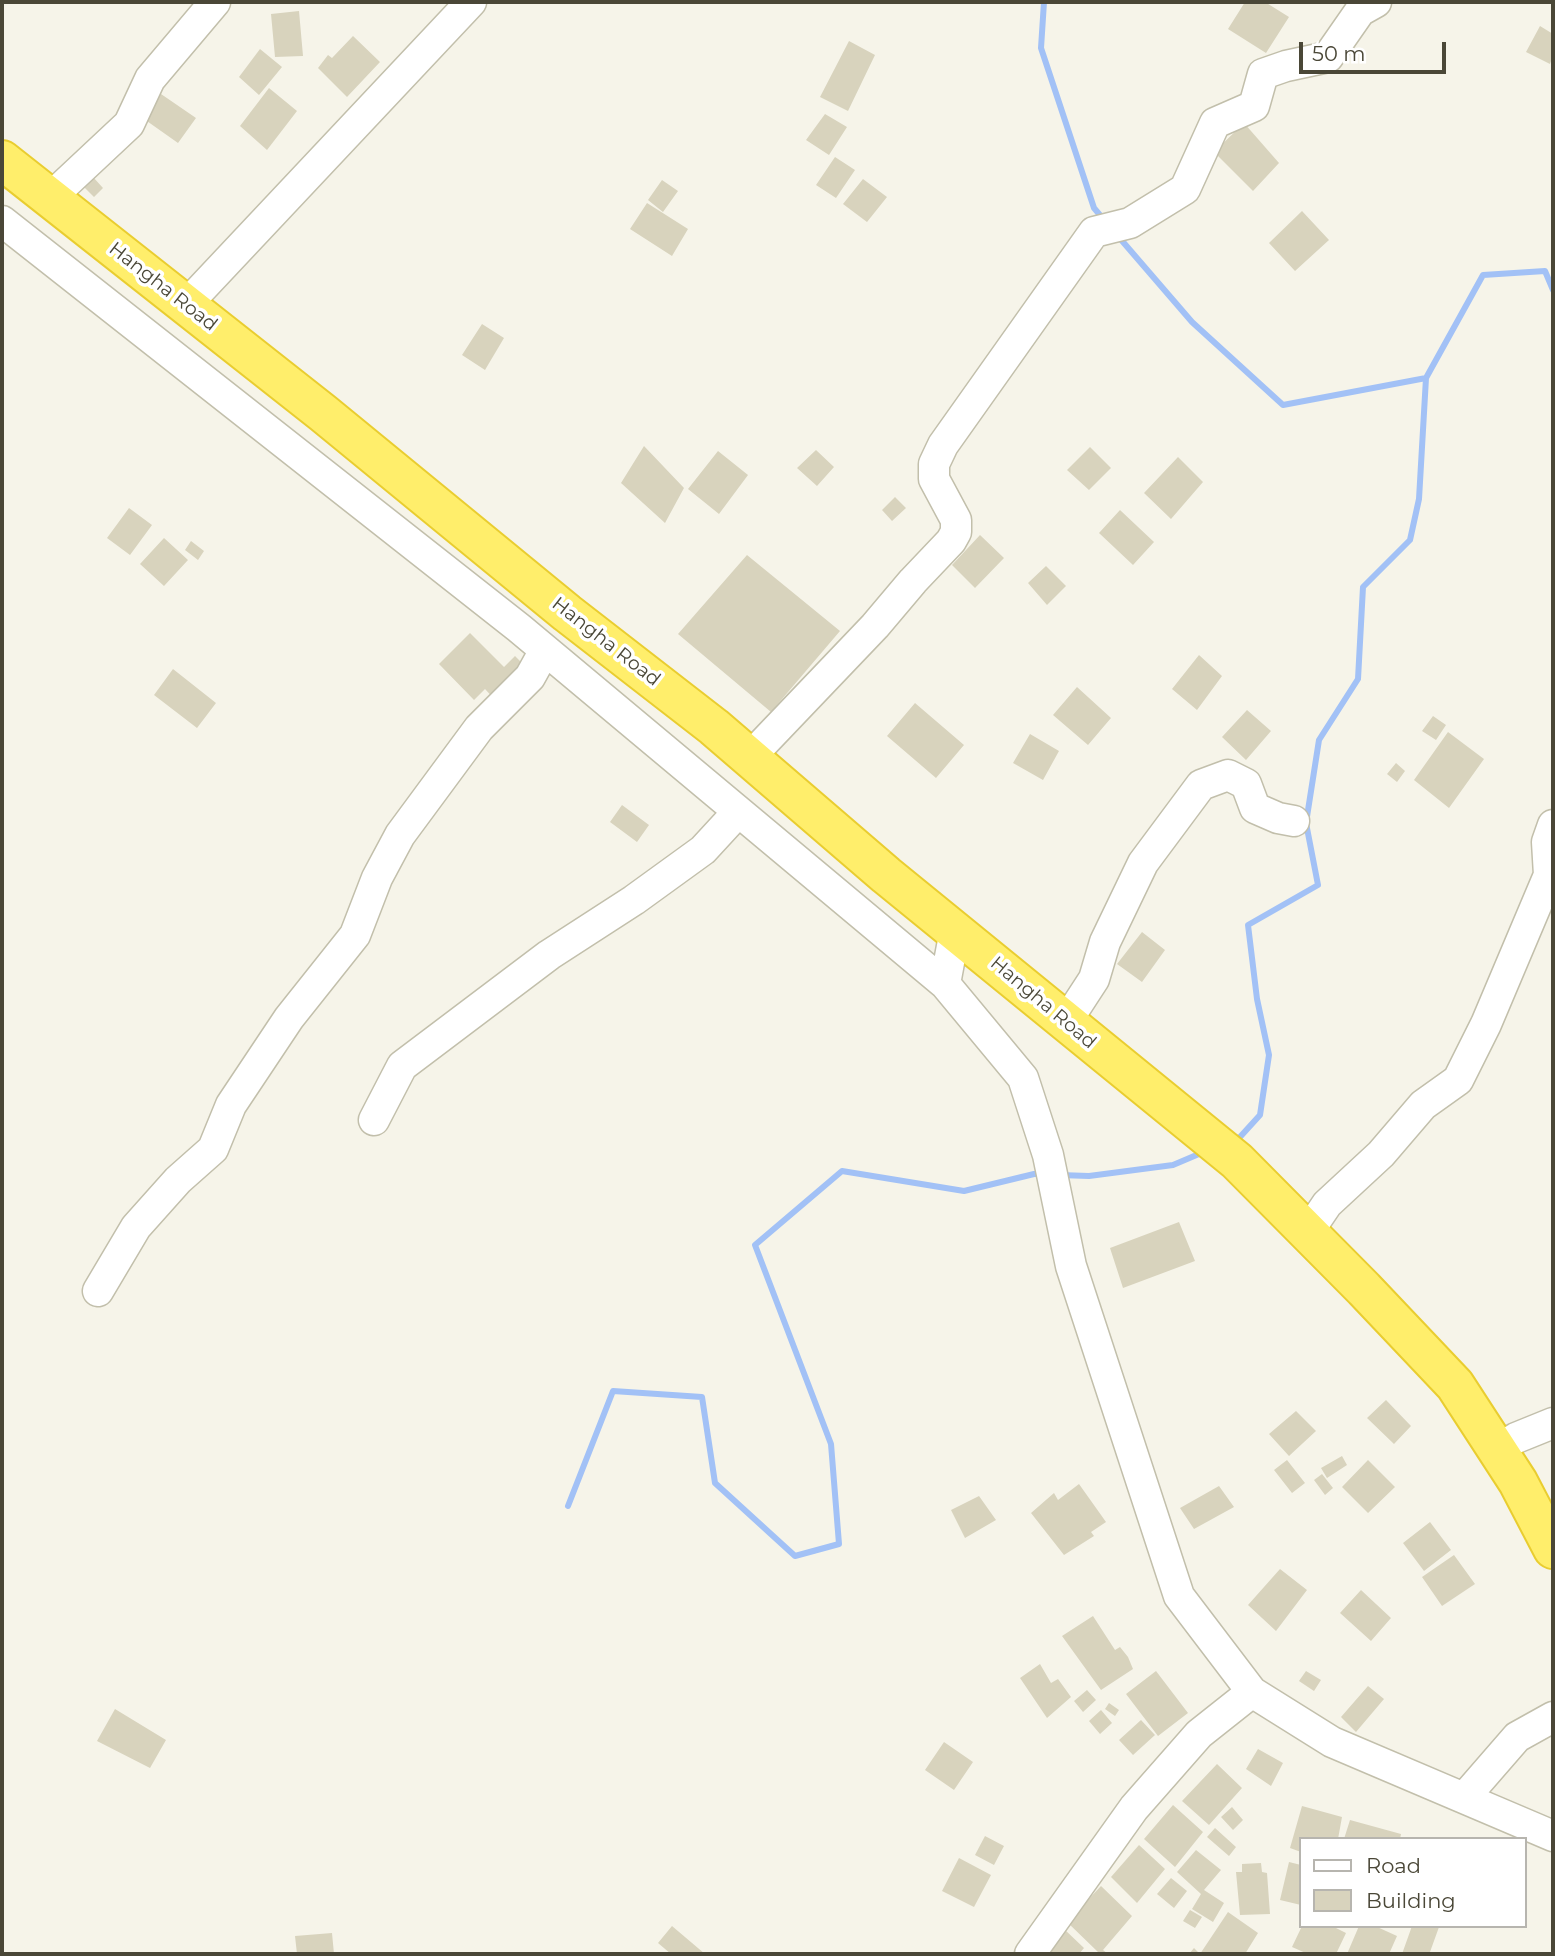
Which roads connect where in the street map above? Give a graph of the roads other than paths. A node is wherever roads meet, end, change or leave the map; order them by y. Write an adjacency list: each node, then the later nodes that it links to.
1 (215, 2): 5 (street)
2 (471, 2): 7 (street)
3 (1376, 2): 9 (street)
4 (2, 160): 5 (highway, Hangha Road)
5 (50, 198): 7 (highway, Hangha Road)
6 (2, 221): 8 (street)
7 (186, 305): 9 (highway, Hangha Road)
8 (545, 650): 10 (street); 18 (street)
9 (749, 758): 13 (highway, Hangha Road)
10 (738, 813): 14 (street); 16 (street)
11 (1294, 821): 15 (street)
12 (1553, 825): 17 (street)
13 (955, 930): 14 (street); 15 (highway, Hangha Road)
14 (946, 984): 22 (street)
15 (1066, 1022): 17 (highway, Hangha Road)
16 (374, 1120)
17 (1308, 1233): 20 (highway, Hangha Road)
18 (98, 1291)
19 (1553, 1423): 20 (street)
20 (1496, 1450): 21 (highway, Hangha Road)
21 (1553, 1549)
22 (1252, 1692): 24 (street); 26 (street)
23 (1553, 1717): 24 (street)
24 (1464, 1798): 25 (street)
25 (1553, 1836)
26 (1030, 1954)

